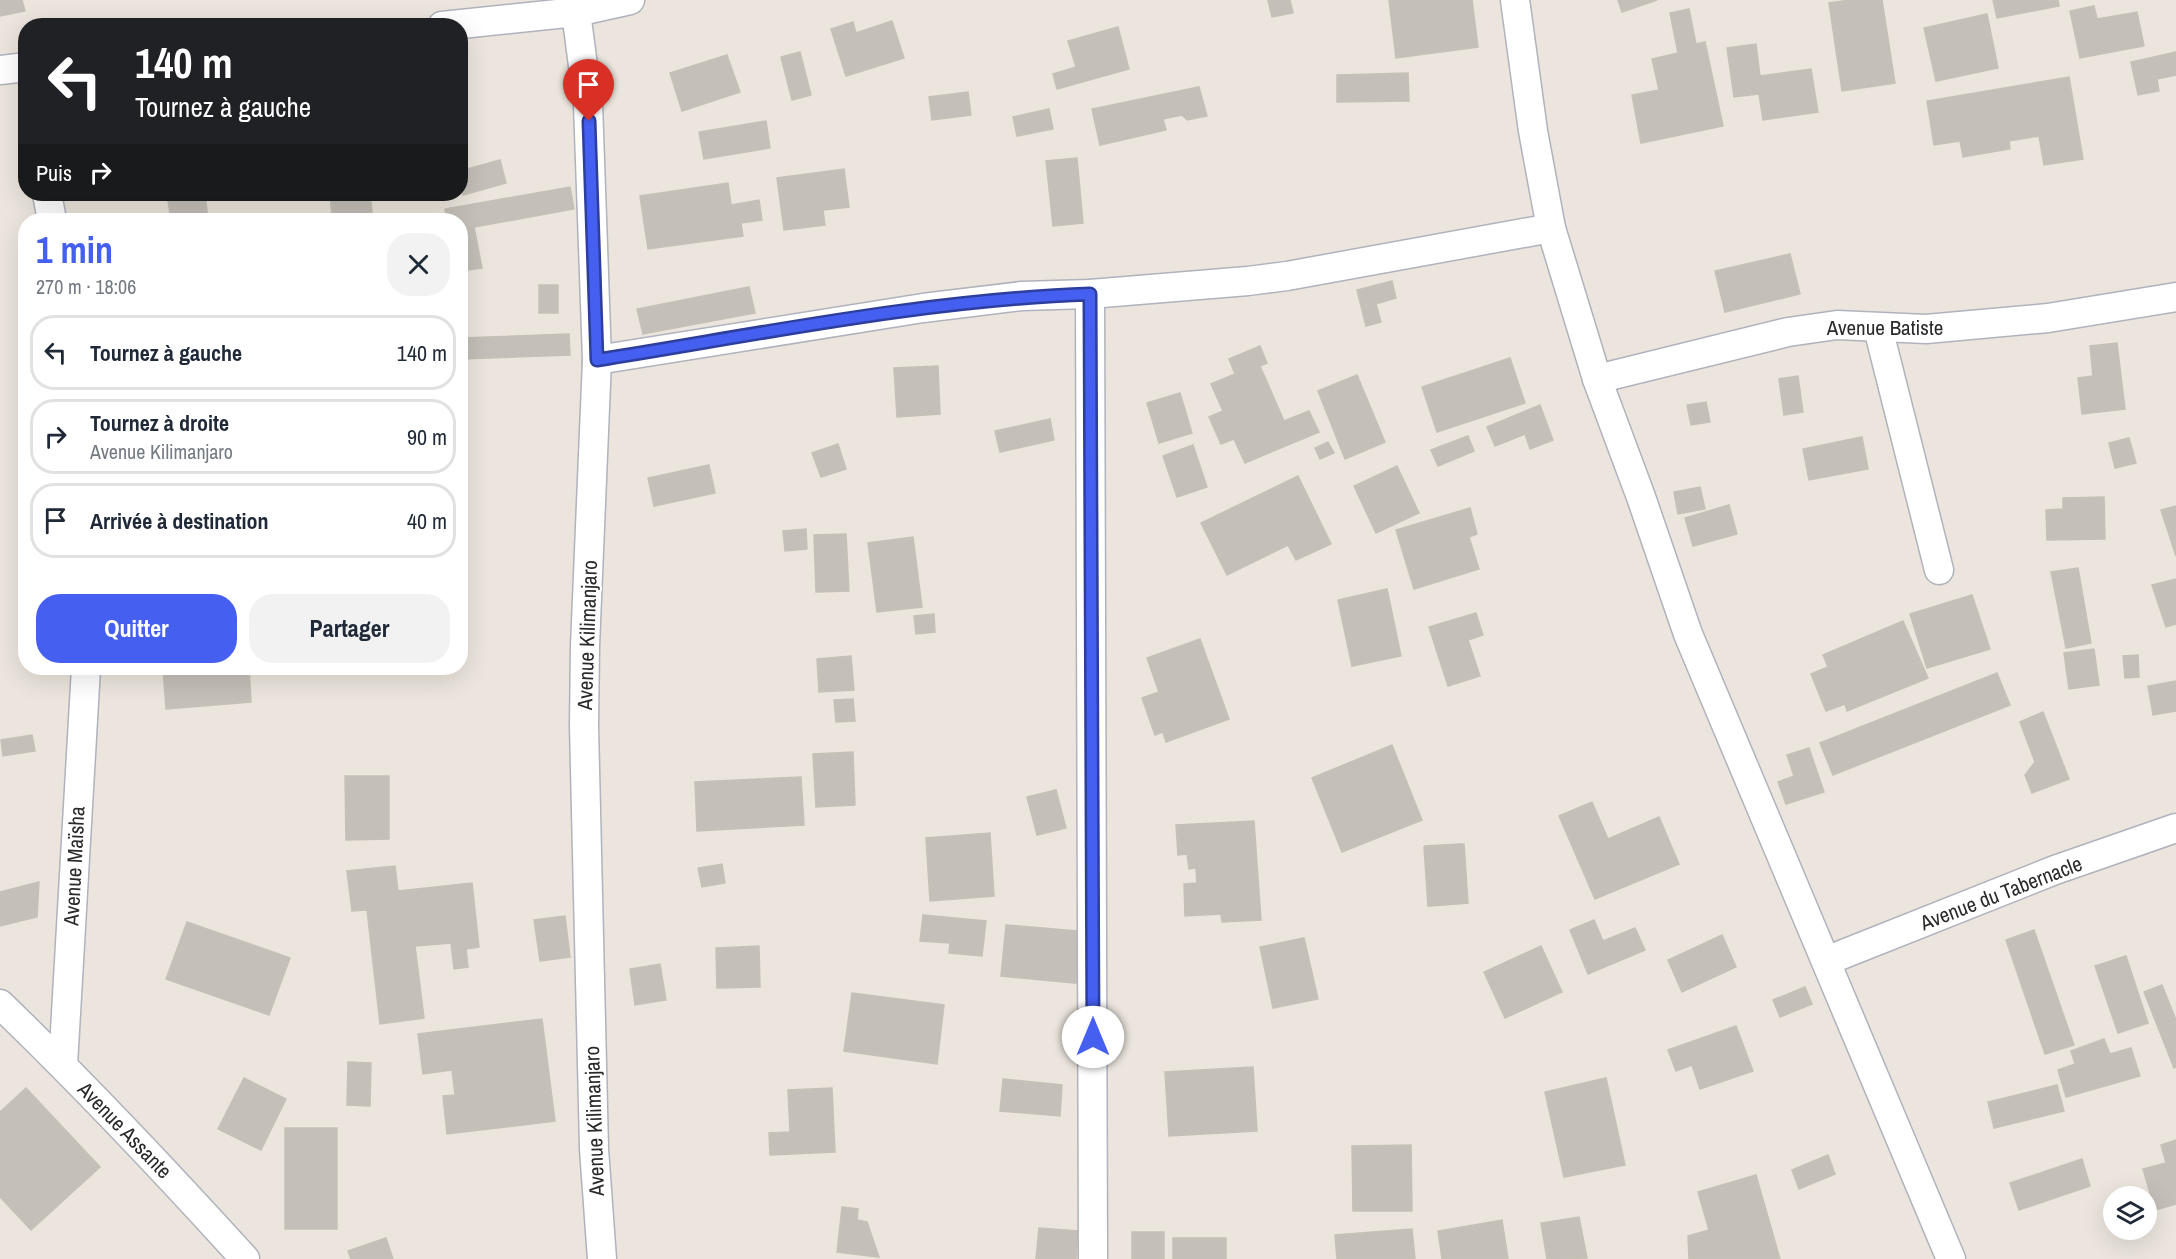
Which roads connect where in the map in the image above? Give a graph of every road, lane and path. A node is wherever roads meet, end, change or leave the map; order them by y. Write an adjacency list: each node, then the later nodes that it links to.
1 (630, 0): 3 (street)
2 (1515, 0): 5 (street)
3 (576, 12): 4 (street); 9 (street, Avenue Kilimanjaro)
4 (468, 23)
5 (1551, 228): 6 (street); 10 (street)
6 (1090, 294): 9 (street); 19 (street)
7 (2176, 297): 8 (street, Avenue Batiste)
8 (1878, 328): 10 (street, Avenue Batiste); 11 (street)
9 (597, 360): 18 (street, Avenue Kilimanjaro)
10 (1597, 379): 14 (street)
11 (1939, 570)
12 (86, 675): 16 (street, Avenue Maïsha)
13 (2176, 828): 14 (street, Avenue du Tabernacle)
14 (1826, 961): 20 (street)
15 (0, 1004): 16 (street, Avenue Assante)
16 (63, 1065): 17 (street, Avenue Assante)
17 (245, 1259)
18 (602, 1259)
19 (1093, 1259)
20 (1952, 1259)

